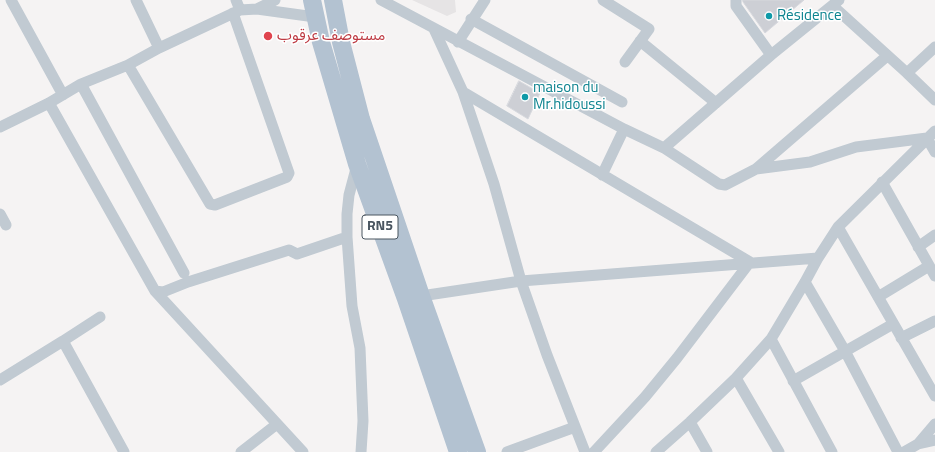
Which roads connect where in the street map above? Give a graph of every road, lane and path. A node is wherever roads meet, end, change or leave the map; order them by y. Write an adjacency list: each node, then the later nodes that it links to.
1 (11, 0): 26 (street)
2 (136, 0): 18 (street)
3 (275, 0): 11 (street)
4 (333, 0): 54 (main road, RN5)
5 (380, 0): 14 (street)
6 (484, 0): 13 (street)
7 (602, 0): 15 (street)
8 (736, 0): 19 (street)
9 (836, 3): 19 (street); 20 (street)
10 (236, 8): 11 (street); 18 (street); 22 (street)
11 (257, 9): 12 (street)
12 (313, 9): 36 (main road, RN5)
13 (471, 19): 16 (street); 28 (street)
14 (434, 29): 16 (street); 25 (street)
15 (640, 41): 21 (street); 30 (street)
16 (458, 42): 32 (street)
17 (935, 47): 23 (street)
18 (159, 48): 22 (street)
19 (771, 55): 30 (street)
20 (887, 56): 23 (street); 37 (street)
21 (625, 62)
22 (128, 65): 24 (street)
23 (908, 73): 27 (street)
24 (81, 84): 26 (street); 49 (street)
25 (463, 92): 38 (street); 51 (street)
26 (62, 95): 29 (street)
27 (935, 100)
28 (622, 102)
29 (49, 103): 31 (street); 53 (street)
30 (716, 103): 34 (street)
31 (0, 127)
32 (624, 129): 34 (street); 38 (street)
33 (931, 134): 35 (street); 37 (street); 39 (street)
34 (664, 148): 37 (street)
35 (935, 152)
36 (357, 164): 44 (street); 77 (main road, RN5)
37 (756, 169)
38 (602, 175): 47 (street)
39 (882, 182): 42 (street); 45 (street)
40 (0, 214): 41 (street)
41 (6, 225)
42 (838, 227): 46 (street); 55 (street)
43 (935, 235): 45 (street)
44 (347, 237): 53 (street); 76 (street)
45 (918, 247): 48 (street)
46 (818, 258): 47 (street); 52 (street)
47 (750, 262): 51 (street); 81 (street)
48 (929, 266): 50 (street); 55 (street)
49 (184, 273)
50 (935, 276)
51 (521, 281): 54 (street); 70 (street)
52 (805, 282): 60 (street); 62 (street)
53 (155, 291): 68 (street)
54 (421, 296): 78 (main road, RN5)
55 (878, 297): 58 (street)
56 (100, 317): 61 (street)
57 (935, 321): 59 (street)
58 (893, 324): 59 (street); 62 (street)
59 (901, 338): 66 (street)
60 (771, 339): 63 (street); 65 (street)
61 (63, 341): 64 (street); 73 (street)
62 (845, 351): 65 (street); 86 (street)
63 (736, 378): 67 (street); 84 (street)
64 (0, 380)
65 (793, 381): 85 (street)
66 (935, 396)
67 (690, 422): 82 (street); 83 (street)
68 (277, 424): 74 (street); 75 (street)
69 (935, 424): 72 (street)
70 (576, 427): 79 (street); 80 (street)
71 (935, 440): 72 (street)
72 (918, 444): 87 (street)
73 (124, 452)
74 (241, 452)
75 (302, 452)
76 (361, 452)
77 (458, 452)
78 (477, 452)
79 (507, 452)
80 (585, 452)
81 (594, 452)
82 (656, 452)
83 (707, 452)
84 (778, 452)
85 (832, 452)
86 (898, 452)
87 (904, 452)

